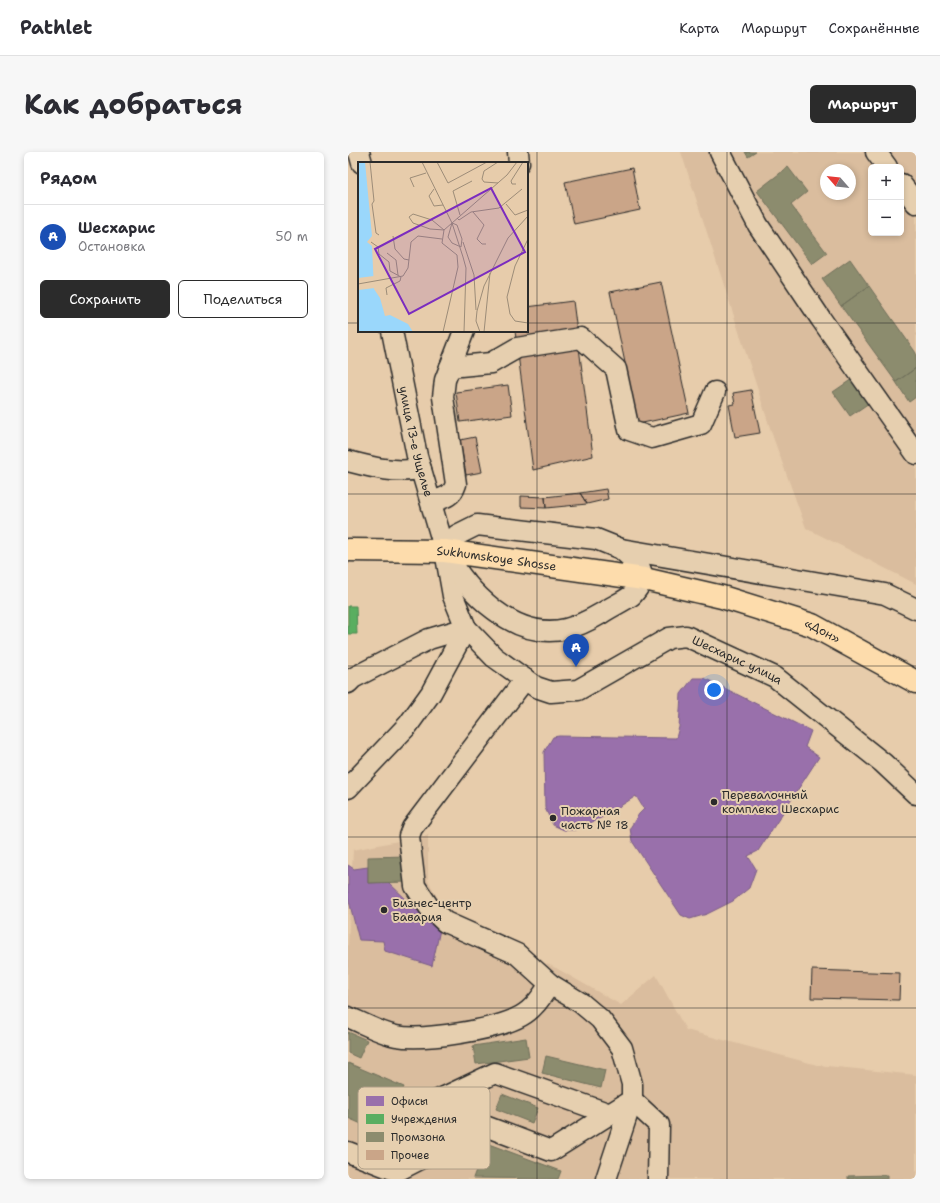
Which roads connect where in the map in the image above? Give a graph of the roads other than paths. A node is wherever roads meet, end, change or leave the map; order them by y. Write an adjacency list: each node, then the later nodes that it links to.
1 (359, 152): 5 (street)
2 (518, 152): 6 (street)
3 (720, 152): 14 (street)
4 (876, 152): 7 (street)
5 (362, 162)
6 (519, 162)
7 (885, 164)
8 (904, 188): 9 (street)
9 (916, 203)
10 (392, 332): 16 (street, улица 13-е Ущелье)
11 (464, 332): 12 (street)
12 (450, 367): 13 (street); 17 (street)
13 (715, 392)
14 (916, 454)
15 (348, 461): 16 (street)
16 (421, 469): 17 (street, улица 13-е Ущелье)
17 (431, 502): 20 (street, улица 13-е Ущелье)
18 (621, 549): 20 (street); 21 (street); 23 (street)
19 (348, 550): 20 (highway, Sukhumskoye Shosse)
20 (445, 551): 21 (highway, Sukhumskoye Shosse); 21 (street); 24 (street, Шесхарис улица)
21 (644, 579): 22 (highway, Sukhumskoye Shosse)
22 (722, 597): 26 (highway, «Дон»)
23 (916, 609)
24 (466, 628): 25 (street, Шесхарис улица); 27 (street); 28 (street)
25 (525, 679): 29 (street, Шесхарис улица); 30 (street)
26 (916, 682)
27 (348, 683)
28 (348, 788)
29 (916, 794)
30 (550, 984): 31 (street); 33 (street)
31 (348, 1016)
32 (465, 1087): 34 (street)
33 (632, 1100): 34 (street); 38 (street); 39 (street)
34 (610, 1114): 35 (street)
35 (490, 1128)
36 (348, 1152): 37 (street)
37 (358, 1156)
38 (606, 1179)
39 (658, 1179)

